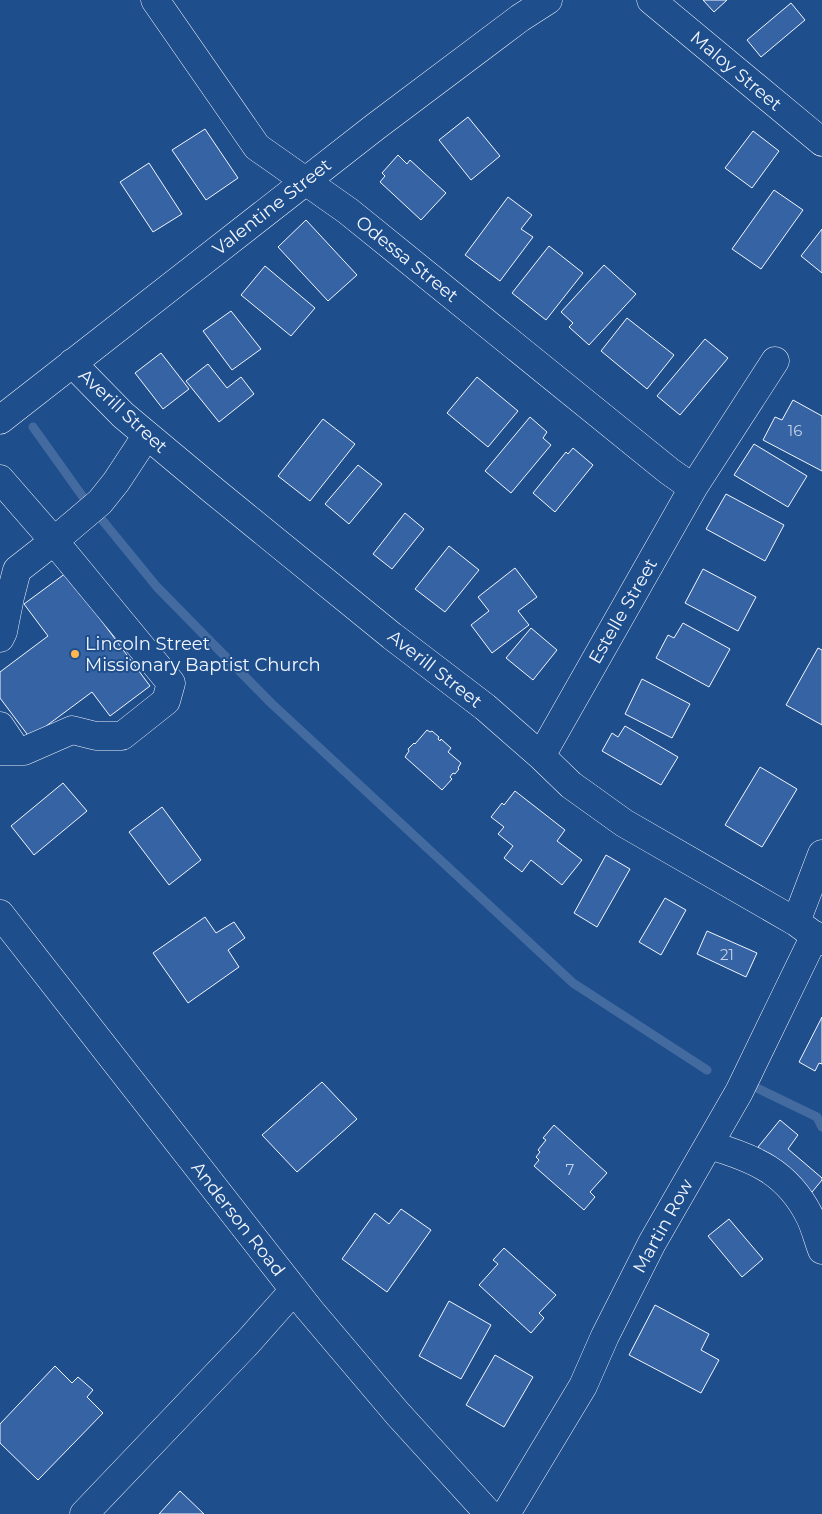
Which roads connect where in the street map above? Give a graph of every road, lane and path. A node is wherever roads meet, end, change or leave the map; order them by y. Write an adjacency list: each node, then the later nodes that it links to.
1 (155, 0): 6 (street, Odessa Street)
2 (548, 0): 4 (street, Valentine Street)
3 (651, 0): 5 (street, Maloy Street)
4 (514, 9): 6 (street, Valentine Street)
5 (822, 142)
6 (305, 182): 8 (street, Valentine Street); 11 (street, Odessa Street)
7 (775, 361): 11 (street, Estelle Street)
8 (72, 363): 9 (street, Valentine Street); 10 (street, Averill Street)
9 (0, 420)
10 (147, 434): 13 (street); 17 (street, Averill Street)
11 (700, 477): 17 (street, Estelle Street)
12 (0, 479): 13 (street)
13 (54, 541): 14 (street); 16 (street)
14 (0, 638)
15 (0, 726): 16 (street)
16 (9, 751)
17 (541, 756): 20 (street, Averill Street)
18 (822, 854): 20 (street, Martin Row)
19 (0, 914): 23 (street, Anderson Road)
20 (811, 933): 21 (street, Martin Row)
21 (709, 1145): 22 (street); 26 (street, Martin Row)
22 (822, 1250)
23 (294, 1290): 24 (street); 25 (street, Anderson Road)
24 (84, 1514)
25 (489, 1514)
26 (506, 1514)

